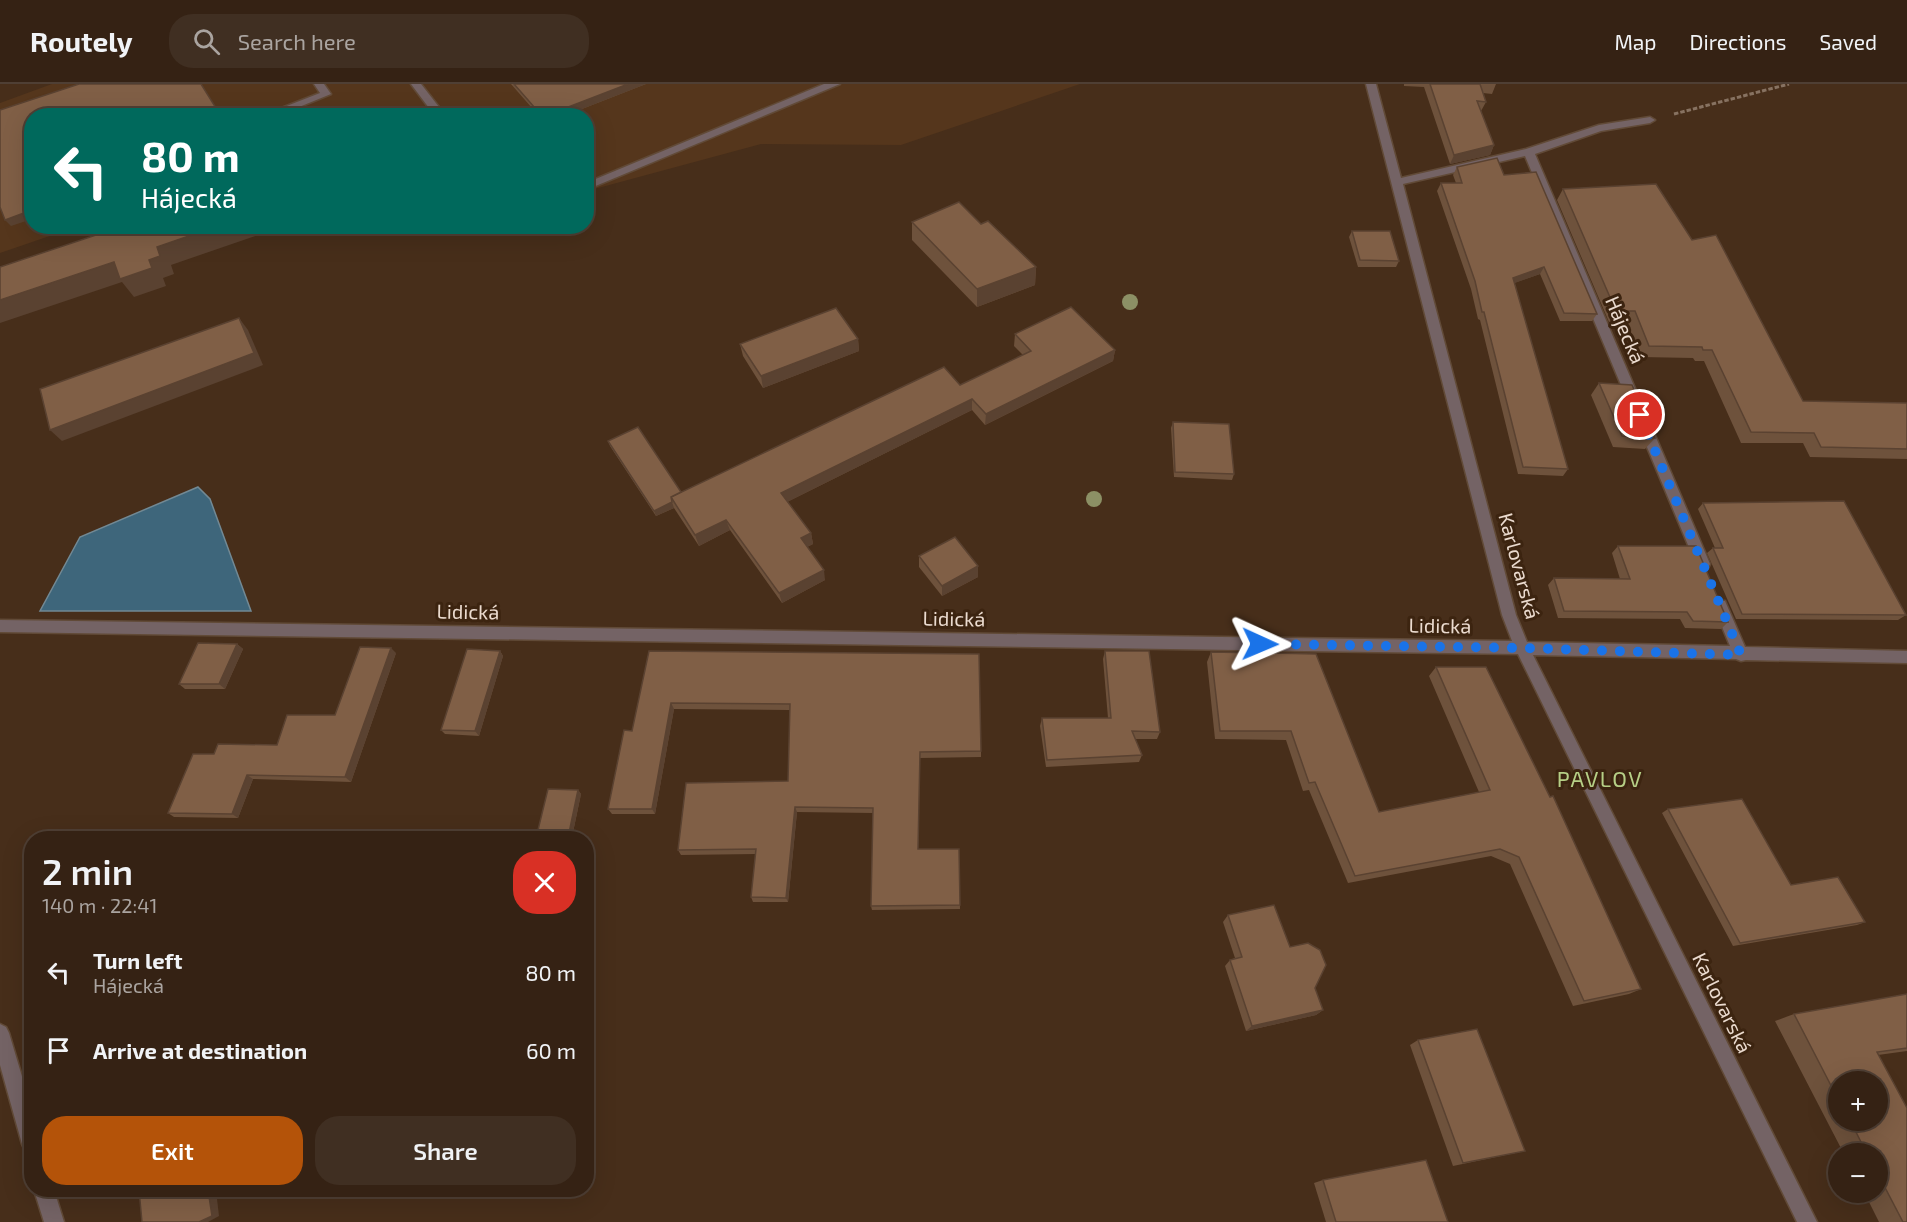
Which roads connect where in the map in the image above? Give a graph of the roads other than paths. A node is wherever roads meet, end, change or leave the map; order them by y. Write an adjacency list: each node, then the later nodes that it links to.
1 (319, 84): 5 (street)
2 (416, 84): 6 (street)
3 (835, 84): 10 (street)
4 (1371, 84): 9 (street, Karlovarská)
5 (288, 108)
6 (435, 108)
7 (1650, 120): 8 (street)
8 (1529, 153): 9 (street); 13 (street, Hájecká)
9 (1398, 182): 12 (street, Karlovarská)
10 (594, 184)
11 (0, 626): 12 (street, Lidická)
12 (1522, 648): 13 (street, Lidická); 19 (street, Karlovarská)
13 (1741, 655): 14 (street, Lidická)
14 (1907, 657)
15 (0, 1033): 16 (street)
16 (24, 1116)
17 (46, 1197): 18 (street)
18 (54, 1222)
19 (1808, 1222)

